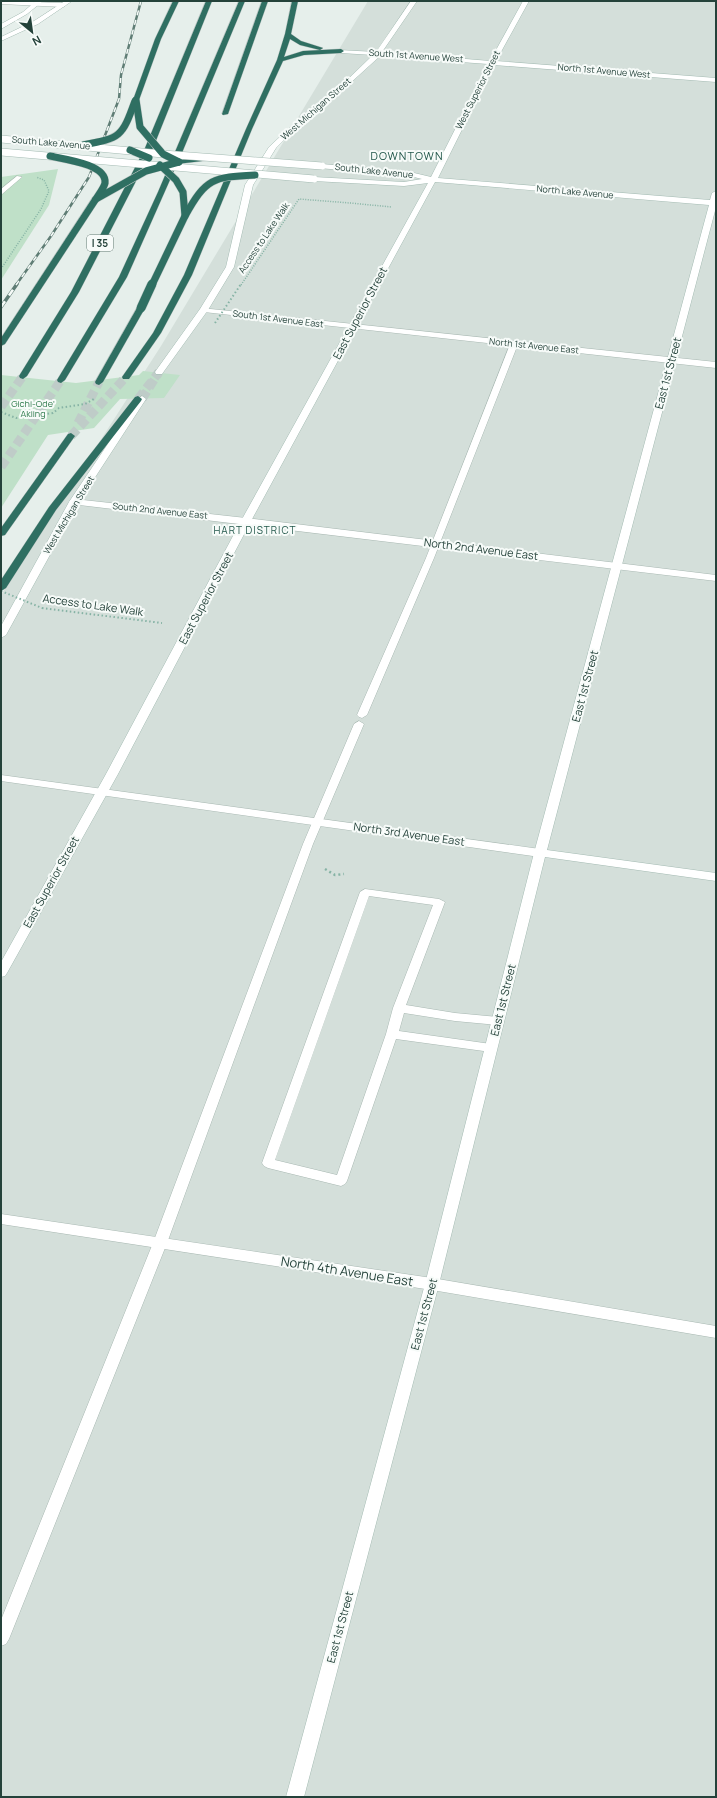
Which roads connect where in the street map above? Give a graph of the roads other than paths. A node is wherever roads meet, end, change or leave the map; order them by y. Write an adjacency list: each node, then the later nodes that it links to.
1 (27, 1): 10 (lane)
2 (176, 1): 20 (highway)
3 (209, 1): 46 (highway, I 35)
4 (242, 1): 48 (highway)
5 (265, 1): 21 (highway)
6 (295, 1): 13 (highway)
7 (414, 1): 16 (street, West Michigan Street)
8 (526, 1): 18 (street, West Superior Street)
9 (1, 2): 10 (lane)
10 (39, 2): 11 (lane); 12 (street)
11 (66, 3): 14 (street)
12 (1, 26)
13 (288, 34): 15 (highway); 17 (highway)
14 (1, 39)
15 (341, 51): 16 (street, South 1st Avenue West); 17 (highway)
16 (378, 54): 18 (street, South 1st Avenue West); 39 (street, West Michigan Street)
17 (280, 60): 47 (highway)
18 (492, 62): 19 (street, North 1st Avenue West); 34 (street, West Superior Street)
19 (716, 80)
20 (136, 100): 23 (highway, bridge); 26 (highway, bridge)
21 (225, 114)
22 (1, 138): 23 (street, South Lake Avenue, bridge)
23 (83, 145): 24 (street, South Lake Avenue, bridge)
24 (130, 150): 26 (street, South Lake Avenue, bridge); 30 (highway, bridge)
25 (1, 152): 27 (street, South Lake Avenue, bridge)
26 (163, 154): 28 (street, South Lake Avenue, bridge); 29 (highway, bridge)
27 (50, 156): 30 (street, South Lake Avenue, bridge); 36 (highway, bridge)
28 (216, 158): 29 (highway, bridge); 34 (street, South Lake Avenue, bridge)
29 (179, 162): 30 (highway, bridge); 31 (highway, bridge)
30 (160, 165): 31 (street, South Lake Avenue, bridge); 36 (highway, bridge); 38 (highway, bridge)
31 (201, 169): 32 (street, South Lake Avenue, bridge)
32 (255, 175): 34 (street, South Lake Avenue, bridge); 38 (highway, bridge)
33 (20, 177): 35 (lane)
34 (433, 180): 37 (street, North Lake Avenue); 40 (street, East Superior Street)
35 (1, 193)
36 (96, 199): 41 (highway)
37 (715, 200): 43 (street, East 1st Street)
38 (185, 216): 49 (highway, bridge)
39 (204, 310): 40 (street, South 1st Avenue East); 45 (street, West Michigan Street)
40 (352, 327): 42 (street, North 1st Avenue East); 53 (street, East Superior Street)
41 (1, 344)
42 (514, 344): 43 (street, North 1st Avenue East); 55 (lane)
43 (671, 361): 44 (street, North 1st Avenue East); 56 (street, East 1st Street)
44 (716, 365)
45 (159, 372)
46 (23, 376)
47 (126, 377)
48 (61, 380)
49 (99, 382)
50 (140, 399): 52 (street, West Michigan Street); 58 (highway)
51 (71, 436): 54 (highway)
52 (74, 502): 53 (street, South 2nd Avenue East); 59 (street, West Michigan Street)
53 (246, 521): 55 (street, North 2nd Avenue East); 61 (street, East Superior Street)
54 (2, 533)
55 (435, 544): 56 (street, North 2nd Avenue East); 62 (lane)
56 (617, 566): 57 (street, North 2nd Avenue East); 63 (street, East 1st Street)
57 (716, 578)
58 (1, 588)
59 (1, 635)
60 (1, 778): 61 (street, North 3rd Avenue East)
61 (102, 792): 62 (street, North 3rd Avenue East); 65 (street, East Superior Street)
62 (318, 822): 63 (street, North 3rd Avenue East); 71 (lane)
63 (540, 853): 64 (street, North 3rd Avenue East); 67 (street, East 1st Street)
64 (716, 877)
65 (1, 973)
66 (399, 1008): 67 (lane); 68 (lane); 68 (lane)
67 (498, 1021): 69 (street, East 1st Street)
68 (392, 1034): 69 (lane)
69 (492, 1048): 72 (street, East 1st Street)
70 (1, 1219): 71 (street, North 4th Avenue East)
71 (160, 1243): 72 (street, North 4th Avenue East); 74 (lane)
72 (432, 1284): 73 (street, North 4th Avenue East); 75 (street, East 1st Street)
73 (716, 1332)
74 (1, 1639)
75 (295, 1797)

